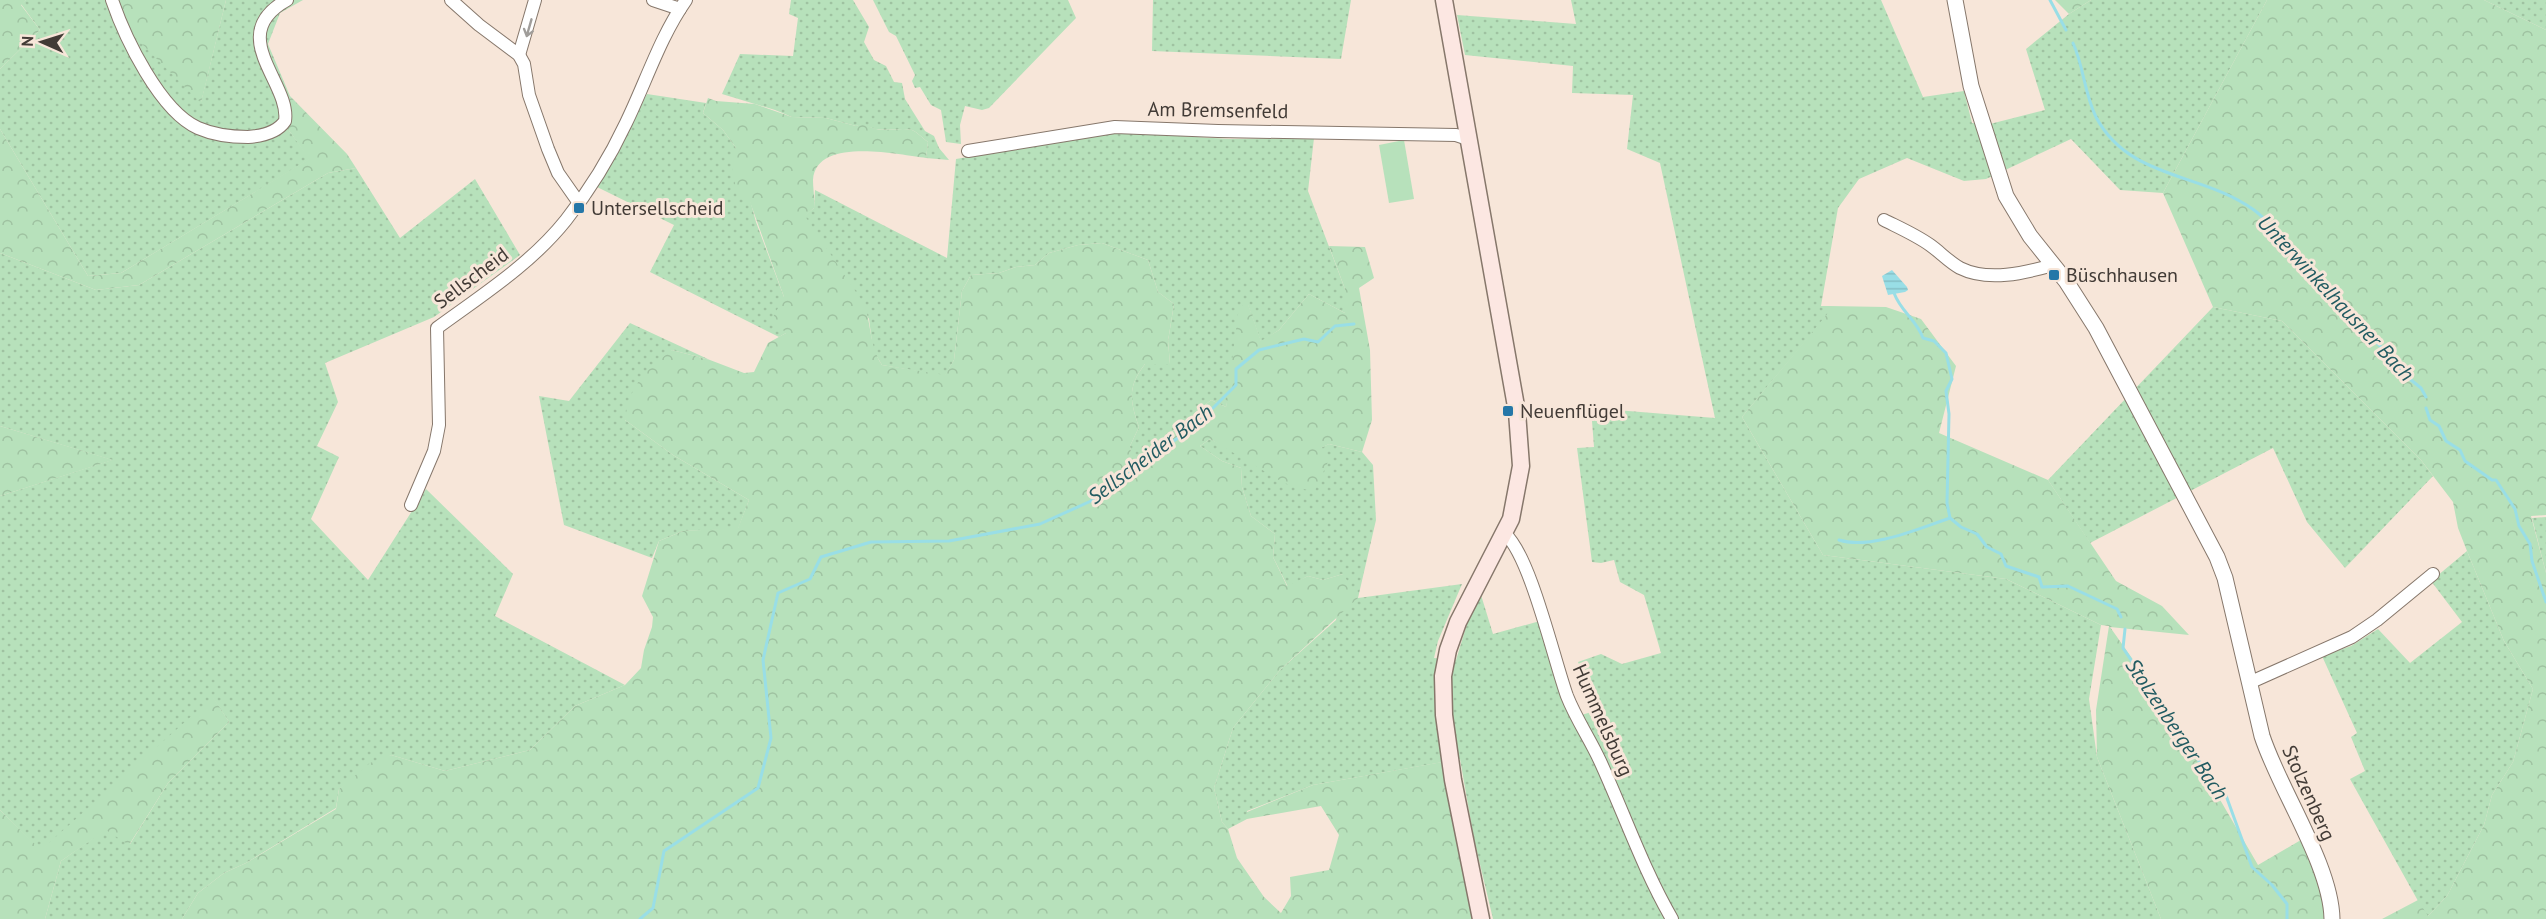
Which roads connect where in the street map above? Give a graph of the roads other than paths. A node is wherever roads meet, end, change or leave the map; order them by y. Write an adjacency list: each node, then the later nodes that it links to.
1 (112, 0): 2 (street)
2 (287, 0)
3 (451, 0): 9 (street)
4 (535, 0): 9 (street, one-way to 9)
5 (653, 0): 8 (street, Sellscheid)
6 (1444, 0): 10 (main road)
7 (1955, 0): 14 (street)
8 (683, 5): 12 (street, Sellscheid)
9 (519, 55): 12 (street)
10 (1468, 139): 11 (street, Am Bremsenfeld); 16 (main road)
11 (968, 152)
12 (579, 203): 15 (street, Sellscheid)
13 (1884, 220): 14 (street)
14 (2053, 265): 18 (street, Stolzenberg)
15 (411, 505)
16 (1505, 534): 19 (main road); 20 (street, Hummelsburg)
17 (2433, 574): 18 (street)
18 (2251, 682): 21 (street, Stolzenberg)
19 (1481, 919)
20 (1672, 919)
21 (2332, 919)

